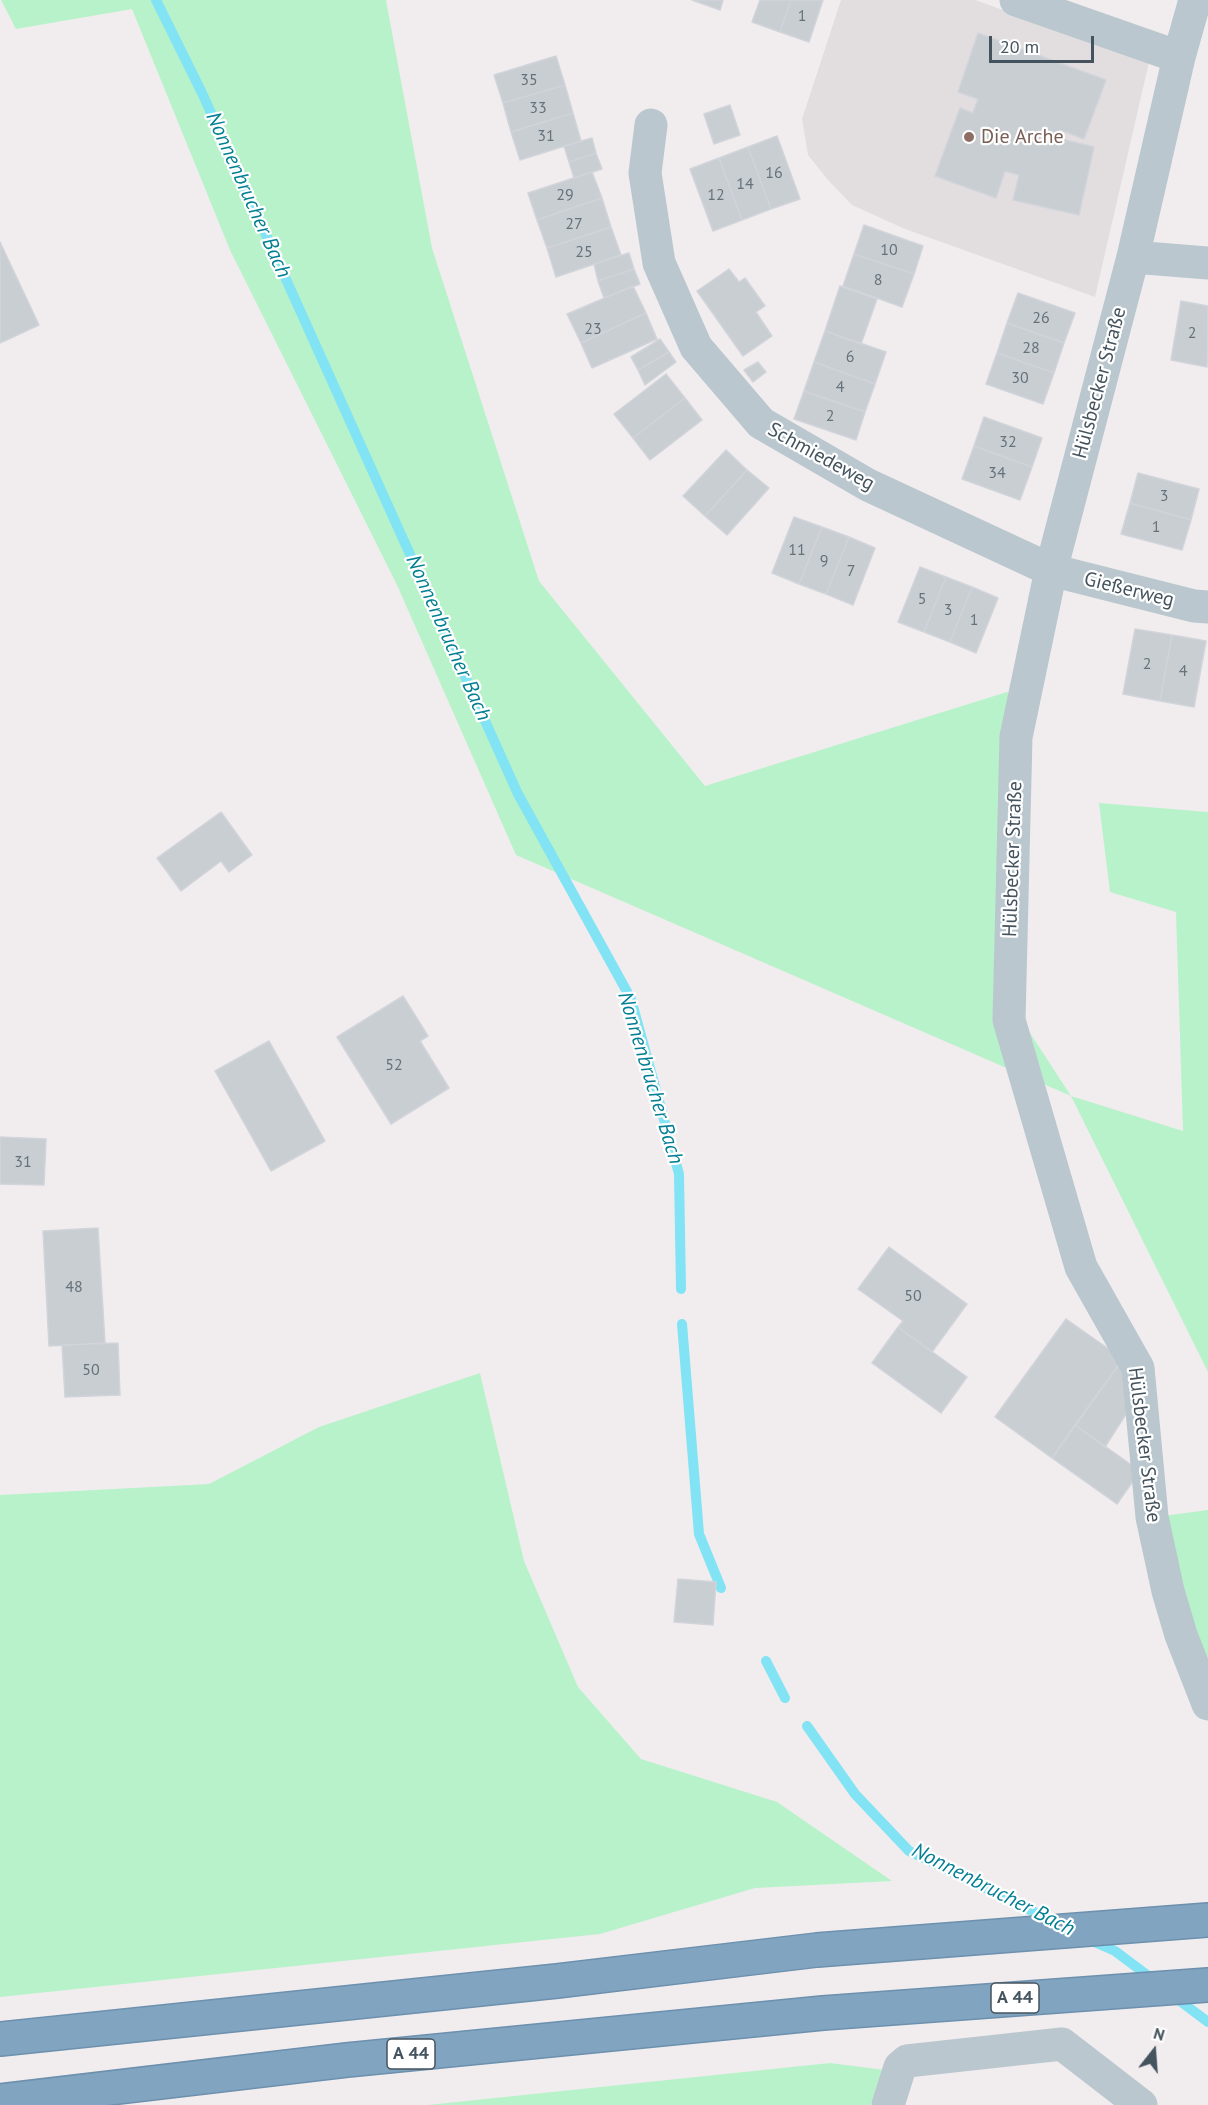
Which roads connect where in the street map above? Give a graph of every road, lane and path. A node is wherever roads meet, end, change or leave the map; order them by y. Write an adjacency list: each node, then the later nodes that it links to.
1 (1016, 0): 4 (street)
2 (1195, 0): 3 (street); 4 (street, Hülsbecker Straße)
3 (1208, 3)
4 (1179, 57): 6 (street, Hülsbecker Straße)
5 (651, 125): 8 (street, Schmiedeweg)
6 (1134, 258): 7 (street); 8 (street, Hülsbecker Straße)
7 (1208, 263)
8 (1051, 570): 9 (street, Gießerweg); 10 (street, Hülsbecker Straße)
9 (1208, 608)
10 (1208, 1704)
11 (1208, 1920): 13 (highway)
12 (1208, 1985): 14 (highway, A 44)
13 (0, 2039)
14 (0, 2101)
15 (888, 2105): 16 (street)
16 (1142, 2105)

